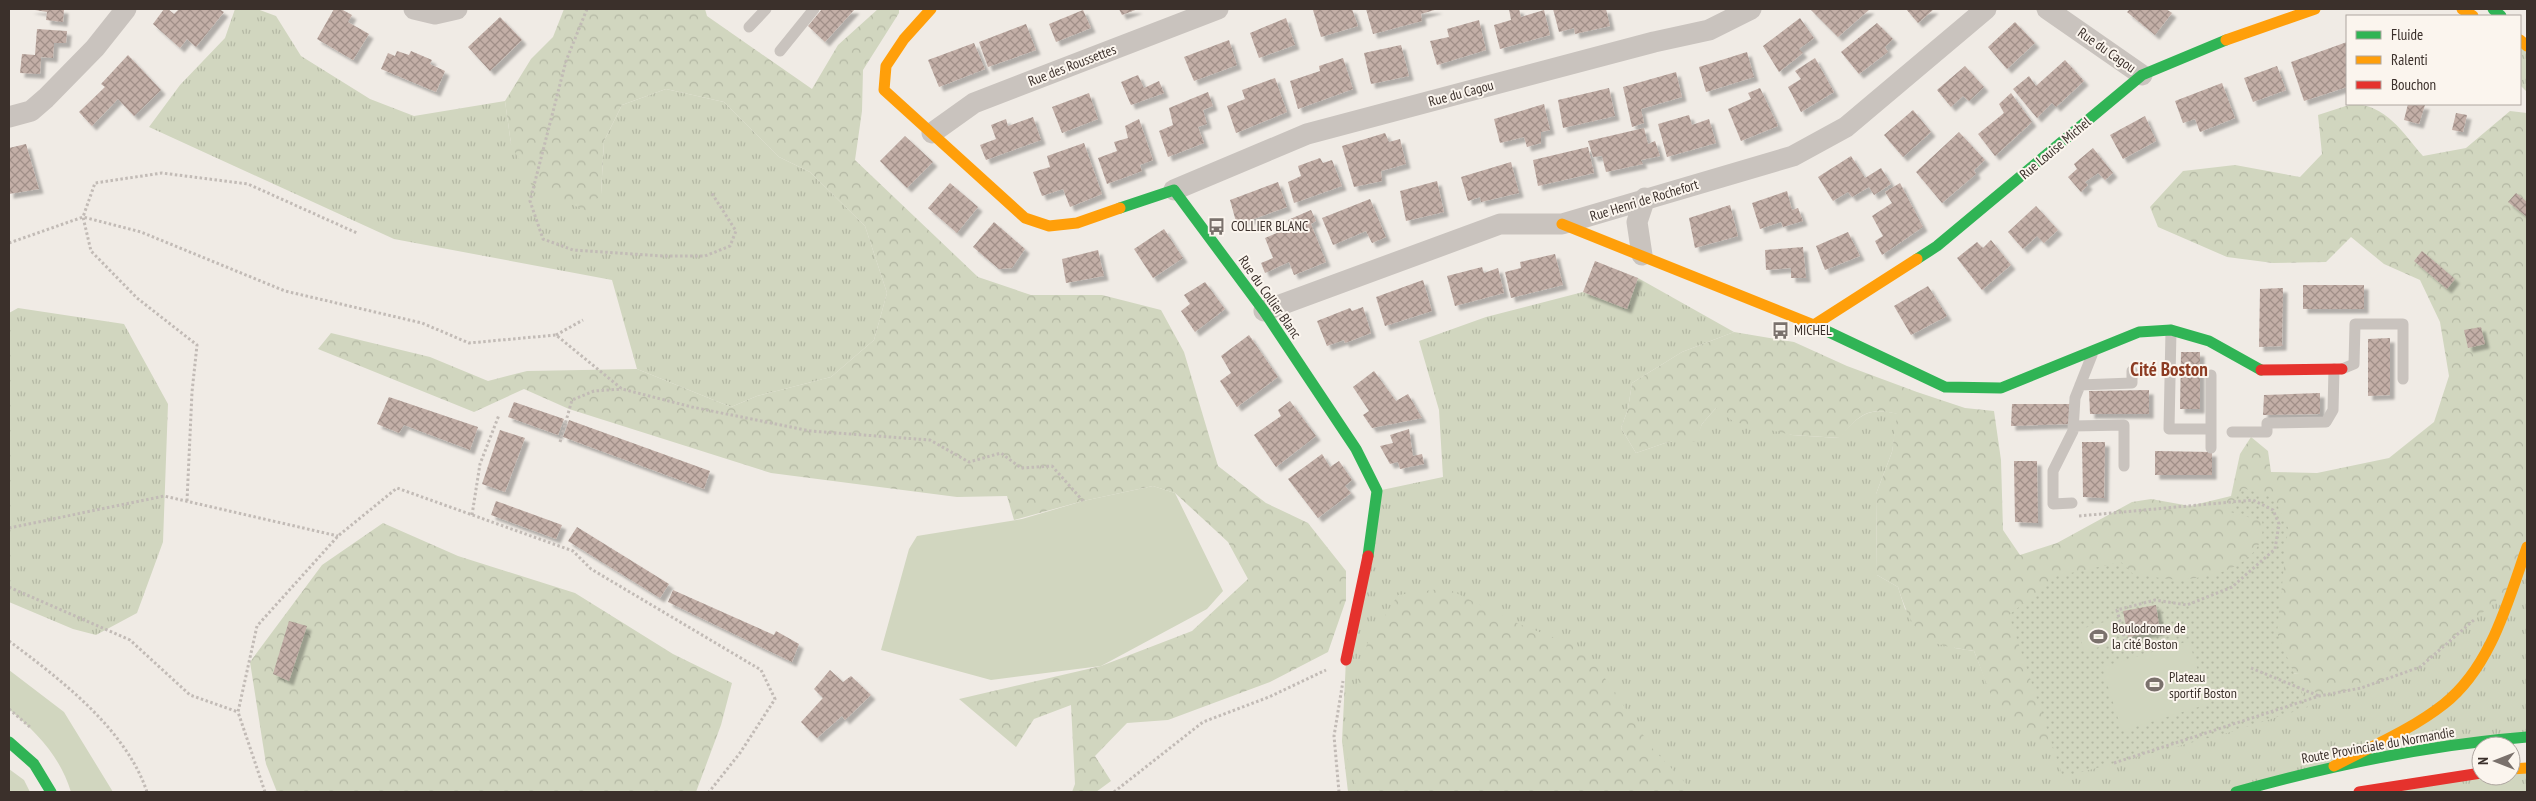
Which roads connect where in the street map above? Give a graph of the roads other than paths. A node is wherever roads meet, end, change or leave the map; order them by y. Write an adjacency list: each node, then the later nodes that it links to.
1 (126, 9): 16 (street)
2 (414, 9): 3 (street)
3 (457, 9)
4 (766, 9): 13 (lane)
5 (814, 9): 14 (lane)
6 (931, 9): 17 (main road)
7 (1218, 9): 17 (street, Rue des Roussettes)
8 (1751, 9): 18 (street, Rue du Cagou)
9 (1986, 9): 19 (street, Rue Henri de Rochefort)
10 (2047, 9): 15 (street, Rue du Cagou)
11 (2315, 9): 12 (main road, Rue Louise Michel)
12 (2289, 12): 15 (main road, Rue Louise Michel)
13 (749, 27)
14 (780, 51)
15 (2142, 75): 23 (main road, Rue Louise Michel)
16 (9, 117)
17 (932, 133): 18 (main road)
18 (1174, 190): 22 (main road, Rue du Collier Blanc)
19 (1645, 198): 20 (street, Rue Henri de Rochefort); 21 (street)
20 (1562, 224): 21 (main road); 22 (street, Rue Henri de Rochefort)
21 (1642, 255): 23 (main road)
22 (1264, 311): 38 (main road, Rue du Collier Blanc)
23 (1814, 325): 25 (main road)
24 (2171, 330): 25 (main road); 26 (main road); 32 (lane)
25 (2094, 351): 30 (lane)
26 (2338, 369): 29 (lane); 33 (lane)
27 (2132, 371): 30 (lane)
28 (2211, 376): 32 (lane)
29 (2403, 379)
30 (2080, 385): 31 (lane)
31 (2073, 426): 35 (lane); 36 (lane)
32 (2211, 429): 34 (lane)
33 (2232, 432)
34 (2211, 448)
35 (2124, 466)
36 (2072, 503)
37 (2527, 547): 41 (main road)
38 (1346, 660)
39 (9, 742): 43 (main road)
40 (2471, 744): 41 (main road, Route Provinciale du Normandie)
41 (2334, 766): 44 (main road, Route Provinciale du Normandie)
42 (2471, 778): 45 (main road)
43 (51, 792)
44 (2236, 792)
45 (2359, 792)

